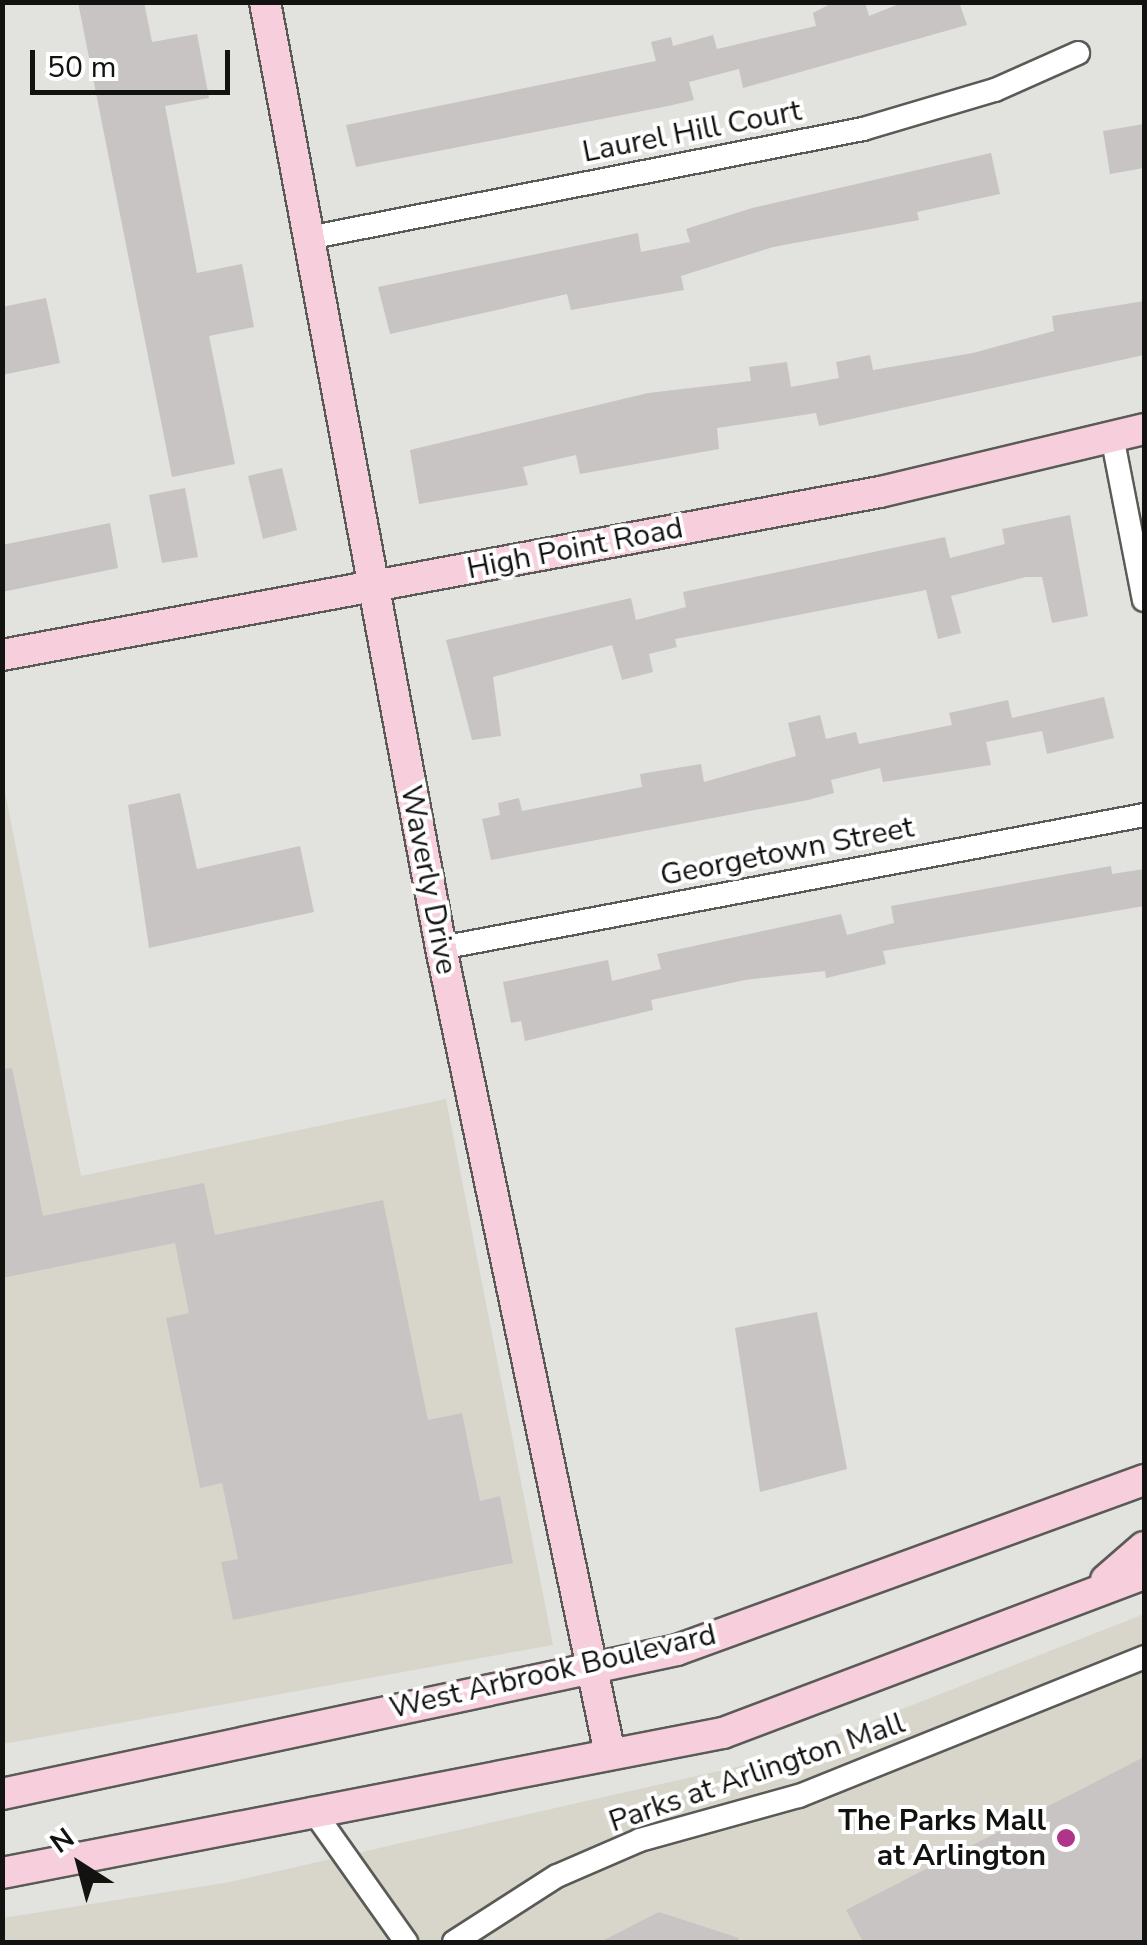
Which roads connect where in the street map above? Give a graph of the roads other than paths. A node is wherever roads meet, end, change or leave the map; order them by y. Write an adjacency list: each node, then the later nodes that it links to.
1 (265, 2): 3 (street, Waverly Drive)
2 (1078, 52): 3 (street, Laurel Hill Court)
3 (308, 238): 6 (street, Waverly Drive)
4 (1144, 429): 5 (street, High Point Road)
5 (1112, 436): 6 (street, High Point Road); 7 (street)
6 (372, 587): 8 (street, High Point Road); 10 (street, Waverly Drive)
7 (1144, 600)
8 (2, 656)
9 (1144, 815): 10 (street, Georgetown Street)
10 (441, 948): 16 (street, Waverly Drive)
11 (1144, 1480): 16 (street, West Arbrook Boulevard)
12 (1144, 1547): 14 (street)
13 (1144, 1574): 14 (street)
14 (1097, 1588): 17 (street)
15 (1144, 1657): 22 (street, Parks at Arlington Mall)
16 (588, 1668): 17 (street, Waverly Drive); 18 (street, West Arbrook Boulevard)
17 (610, 1754): 19 (street)
18 (2, 1794)
19 (312, 1810): 20 (street); 21 (street)
20 (2, 1873)
21 (406, 1942)
22 (454, 1942)

